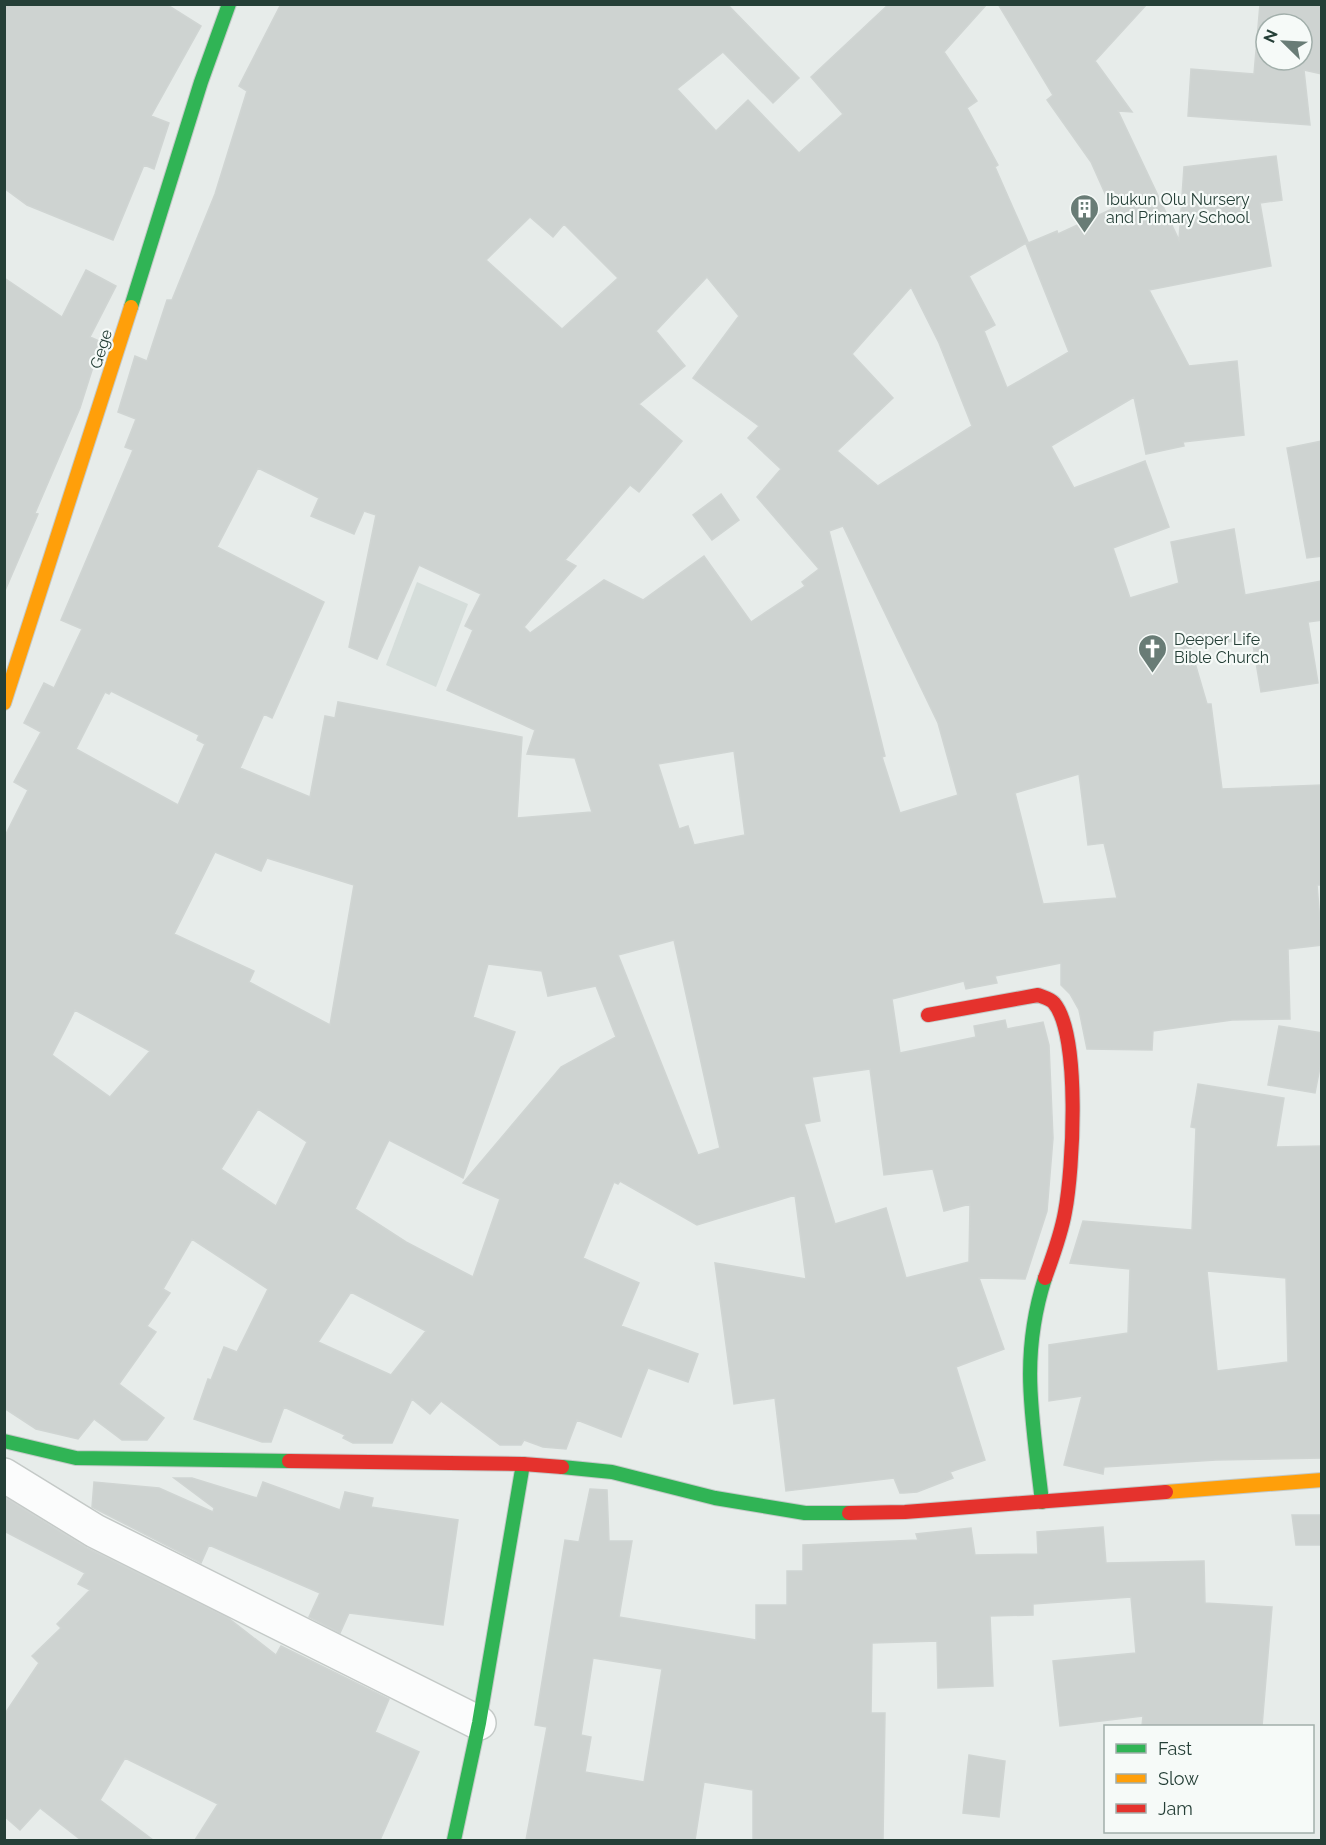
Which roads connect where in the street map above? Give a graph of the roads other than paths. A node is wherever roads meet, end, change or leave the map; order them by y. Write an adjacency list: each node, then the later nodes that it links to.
1 (229, 4): 2 (street, Gege)
2 (4, 703)
3 (928, 1015): 8 (street)
4 (4, 1441): 5 (street)
5 (523, 1464): 8 (street); 9 (street)
6 (4, 1475): 9 (street)
7 (1322, 1480): 8 (street)
8 (1042, 1502)
9 (479, 1723): 10 (street)
10 (454, 1840)

